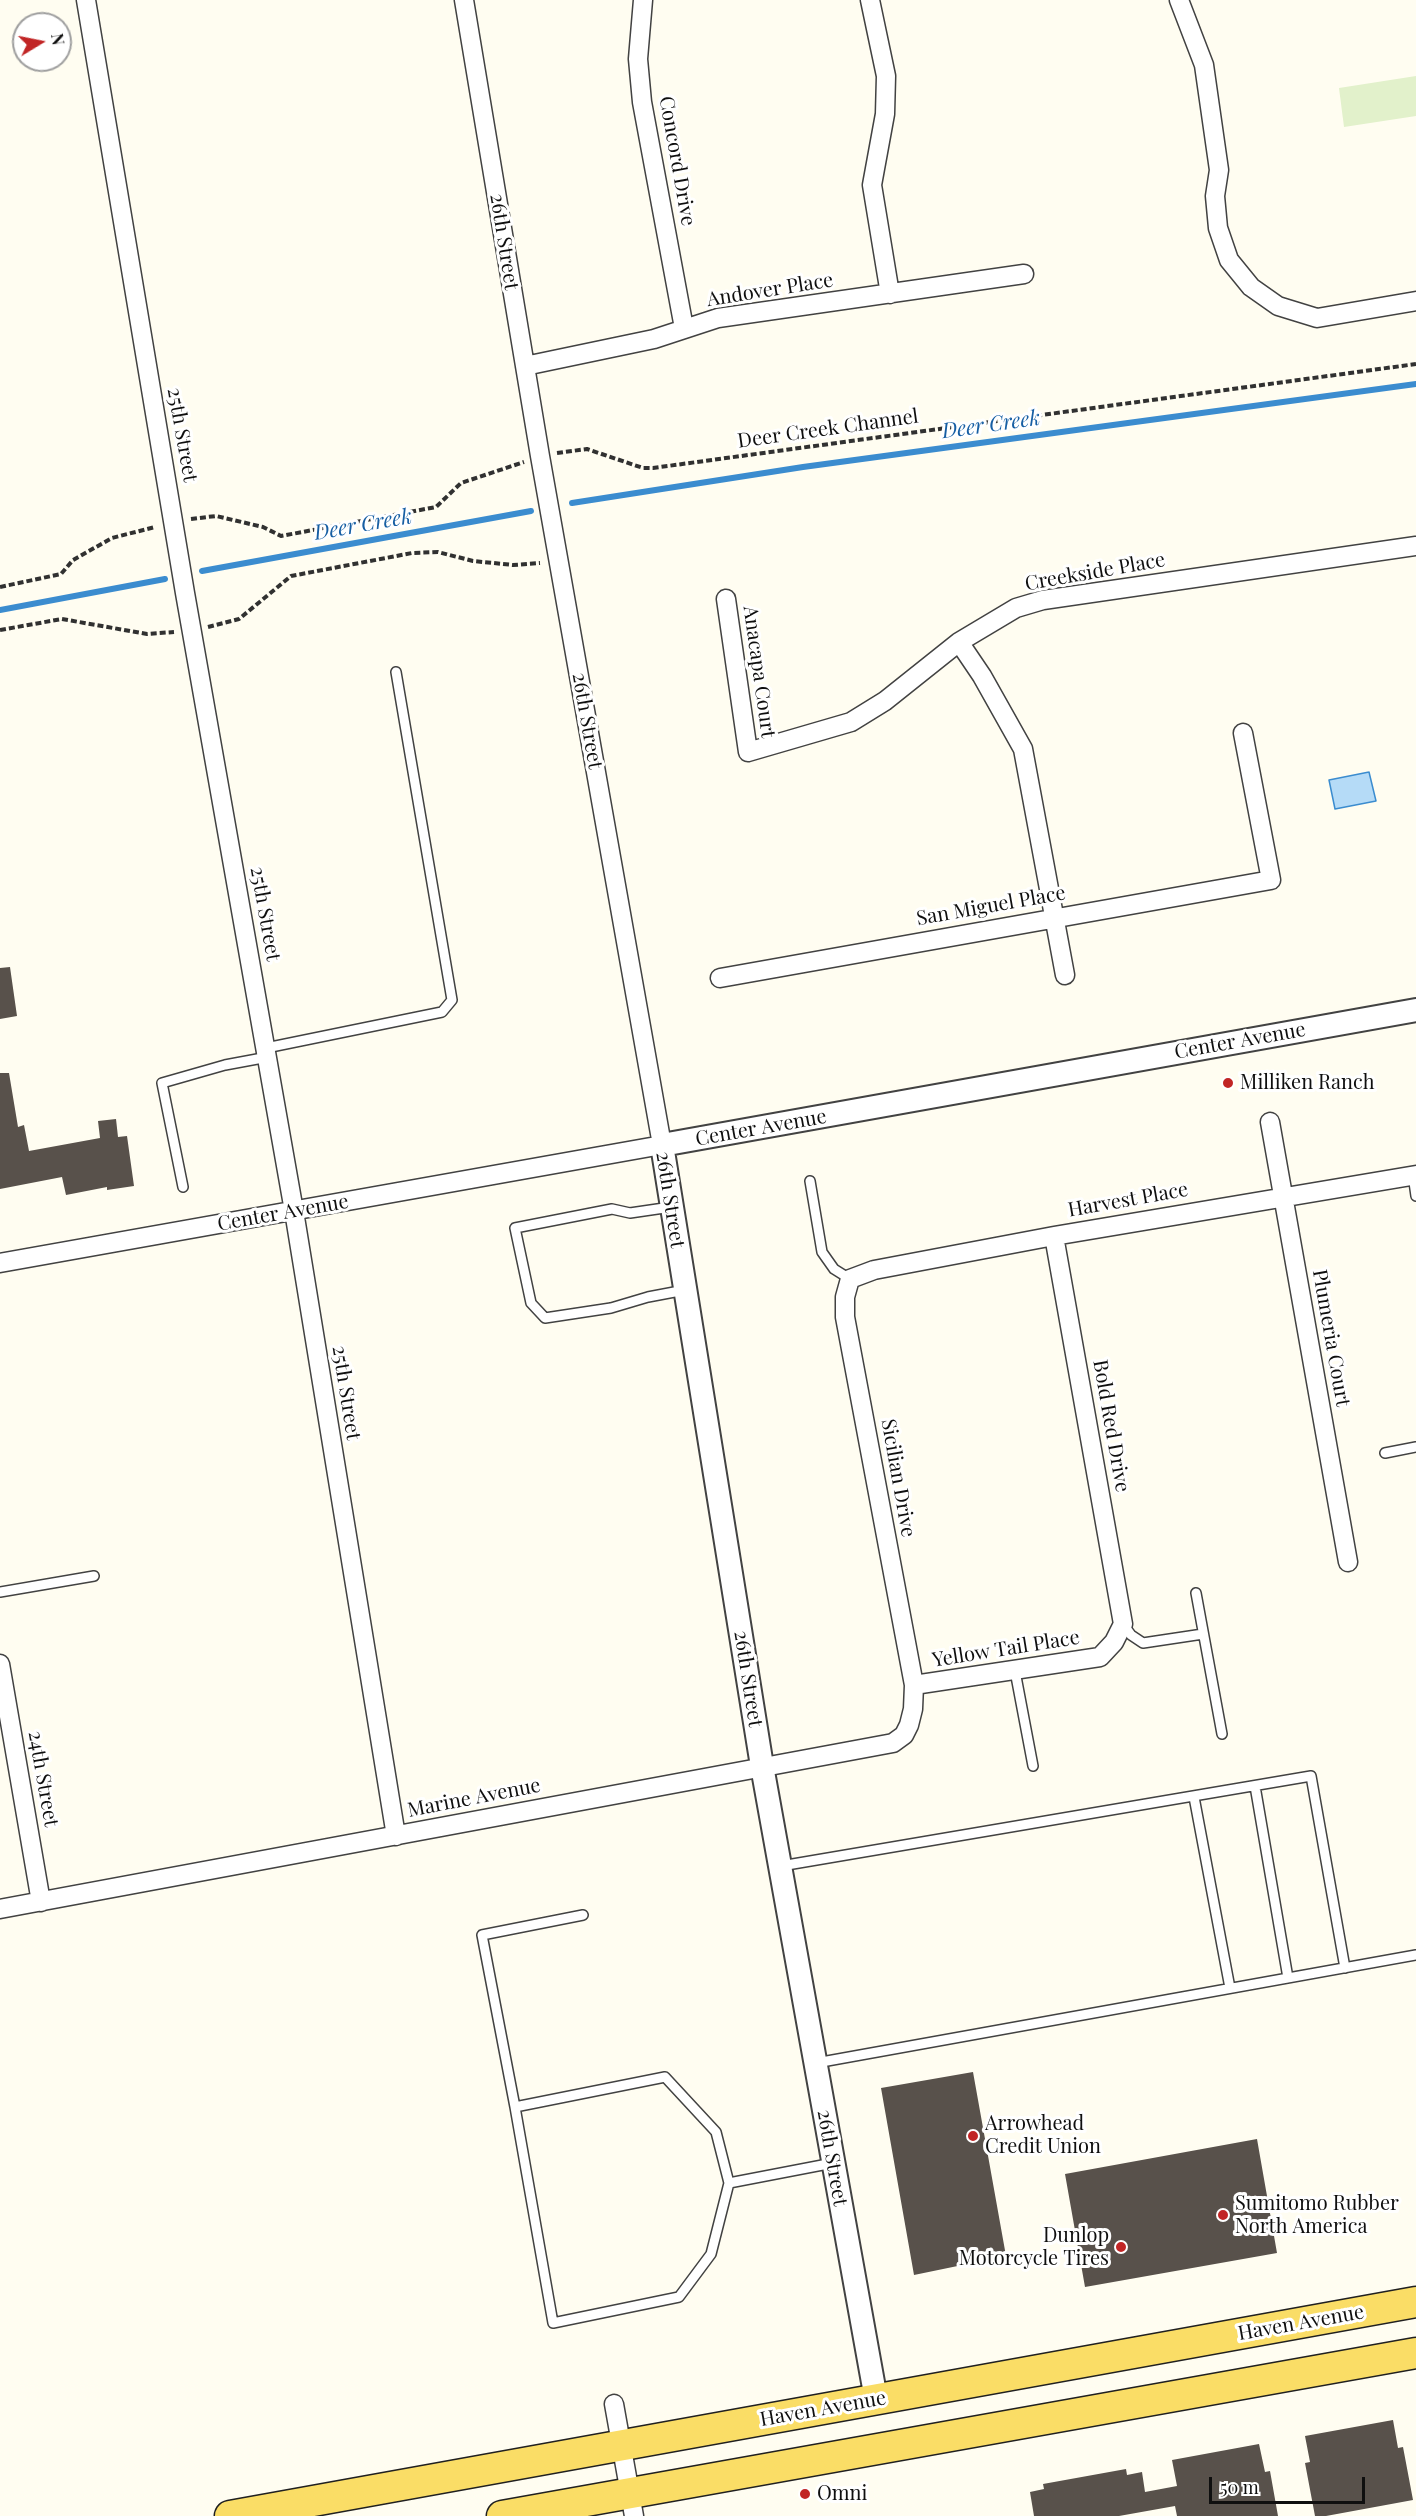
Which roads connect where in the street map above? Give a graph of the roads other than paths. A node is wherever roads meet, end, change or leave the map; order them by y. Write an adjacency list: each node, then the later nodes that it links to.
1 (86, 0): 21 (street, 25th Street)
2 (464, 0): 10 (street, 26th Street)
3 (643, 0): 9 (street, Concord Drive)
4 (870, 0): 7 (street)
5 (1179, 0): 8 (street)
6 (1024, 274): 7 (street, Andover Place)
7 (890, 294): 9 (street, Andover Place)
8 (1416, 301)
9 (684, 328): 10 (street, Andover Place)
10 (525, 366): 23 (street, 26th Street)
11 (1416, 546): 13 (street, Creekside Place)
12 (726, 599): 16 (street, Anacapa Court)
13 (959, 642): 16 (street, Creekside Place); 17 (street)
14 (396, 672): 21 (lane)
15 (1243, 734): 17 (street, San Miguel Place)
16 (748, 752)
17 (1055, 918): 18 (street); 19 (street, San Miguel Place)
18 (1065, 975)
19 (720, 978)
20 (1416, 1010): 23 (street, Center Avenue)
21 (267, 1052): 26 (lane); 30 (street, 25th Street)
22 (1270, 1122): 27 (street, Plumeria Court)
23 (662, 1145): 29 (street, 26th Street); 30 (street, Center Avenue)
24 (1414, 1175): 27 (street, Harvest Place); 28 (lane)
25 (810, 1181): 33 (lane)
26 (183, 1187)
27 (1283, 1196): 31 (street, Harvest Place); 37 (street, Plumeria Court)
28 (1416, 1196)
29 (671, 1207): 34 (street, 26th Street); 34 (lane)
30 (294, 1211): 32 (street, Center Avenue); 52 (street, 25th Street)
31 (1054, 1236): 33 (street, Harvest Place); 41 (street, Bold Red Drive)
32 (0, 1263)
33 (850, 1279): 45 (street, Sicilian Drive)
34 (685, 1290): 48 (street, 26th Street)
35 (1416, 1447): 36 (lane)
36 (1385, 1453)
37 (1348, 1562)
38 (94, 1576): 39 (lane)
39 (0, 1592)
40 (1196, 1593): 42 (lane)
41 (1123, 1624): 42 (lane); 44 (street, Yellow Tail Place)
42 (1203, 1634): 47 (lane)
43 (0, 1664): 46 (street, 24th Street)
44 (1015, 1671): 45 (street, Yellow Tail Place); 49 (lane)
45 (914, 1685): 48 (street, Marine Avenue)
46 (3, 1695): 54 (street, 24th Street)
47 (1222, 1734)
48 (762, 1766): 52 (street, Marine Avenue); 53 (street, 26th Street)
49 (1033, 1766)
50 (1255, 1786): 51 (lane); 58 (lane); 59 (lane)
51 (1194, 1797): 53 (lane); 60 (lane)
52 (396, 1836): 54 (street, Marine Avenue)
53 (781, 1866): 61 (street, 26th Street)
54 (41, 1902): 55 (street, Marine Avenue)
55 (0, 1909)
56 (583, 1915): 62 (lane)
57 (1416, 1955): 58 (lane)
58 (1345, 1968): 59 (lane)
59 (1288, 1978): 60 (lane)
60 (1230, 1988): 61 (lane)
61 (816, 2063): 63 (street, 26th Street)
62 (515, 2107): 64 (lane); 64 (lane)
63 (833, 2163): 64 (lane); 67 (street, 26th Street)
64 (729, 2183)
65 (1416, 2302): 67 (main road, Haven Avenue)
66 (1416, 2353): 70 (main road)
67 (876, 2399): 69 (main road, Haven Avenue)
68 (614, 2404): 69 (street)
69 (621, 2445): 70 (street); 71 (main road, Haven Avenue)
70 (632, 2504): 72 (main road)
71 (230, 2516)
72 (502, 2516)

